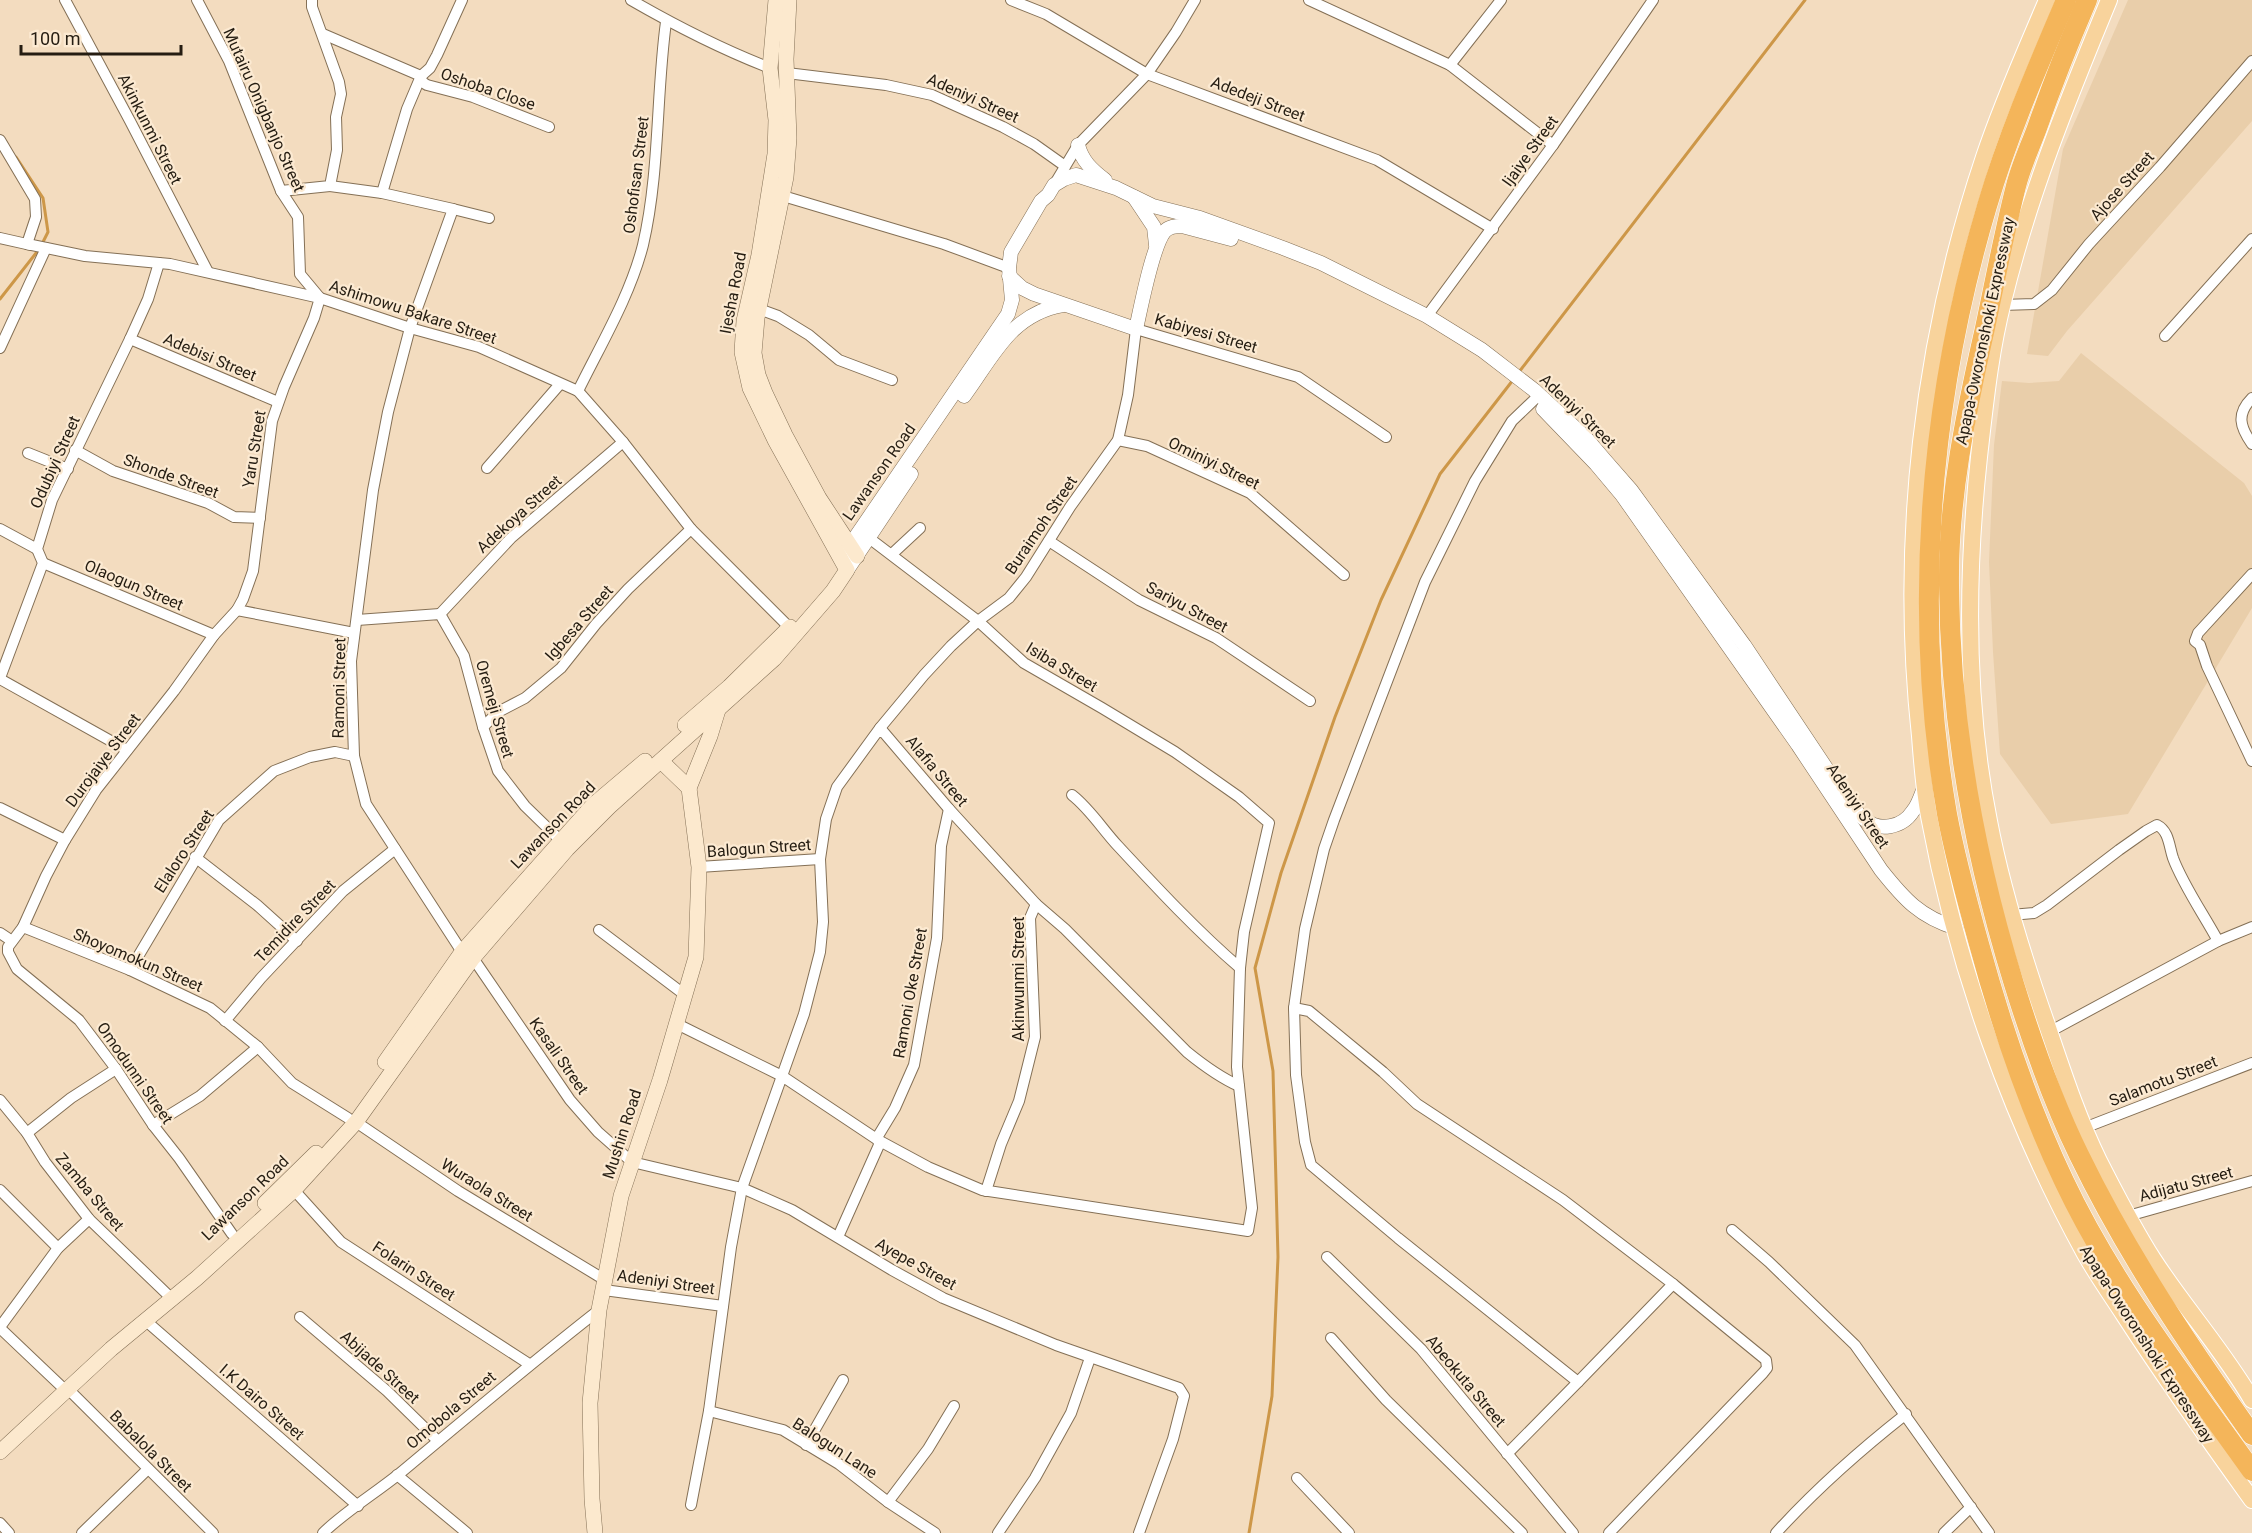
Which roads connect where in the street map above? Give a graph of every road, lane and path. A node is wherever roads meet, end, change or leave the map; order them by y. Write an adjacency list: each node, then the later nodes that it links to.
1 (65, 0): 46 (street, Akinkunmi Street)
2 (197, 0): 33 (street, Mutairu Onigbanjo Street)
3 (312, 0): 18 (street)
4 (462, 0): 24 (street)
5 (631, 0): 17 (street)
6 (776, 0): 21 (main road, Ijesha Road)
7 (789, 0): 22 (main road, Ijesha Road)
8 (1011, 0): 23 (street, Adedeji Street)
9 (1195, 0): 23 (street)
10 (1309, 0): 20 (street)
11 (1501, 0): 20 (street)
12 (1653, 0): 28 (street, Ijaiye Street)
13 (2047, 0): 103 (main road, Apapa-Oworonshoki Expressway)
14 (2066, 0): 181 (highway, Apapa-Oworonshoki Expressway)
15 (2087, 0): 174 (highway, Apapa-Oworonshoki Expressway)
16 (2109, 0): 50 (main road, Apapa-Oworonshoki Expressway)
17 (666, 21): 21 (street); 61 (street, Oshofisan Street)
18 (323, 34): 24 (street, Oshoba Close); 31 (street)
19 (2252, 62): 50 (street, Ajose Street)
20 (1450, 65): 28 (street)
21 (770, 68): 66 (main road, Ijesha Road)
22 (787, 74): 29 (street, Adeniyi Street); 35 (main road, Ijesha Road)
23 (1147, 74): 27 (street); 39 (street, Adedeji Street)
24 (421, 76): 25 (street, Oshoba Close); 34 (street)
25 (549, 127)
26 (0, 140): 42 (street)
27 (1078, 145): 29 (street); 32 (street)
28 (1553, 145): 39 (street, Ijaiye Street)
29 (1065, 166): 30 (street)
30 (1054, 185): 32 (street, Adeniyi Street); 47 (street, Lawanson Road)
31 (330, 186): 33 (street); 34 (street)
32 (1116, 188): 36 (street, Adeniyi Street)
33 (281, 191): 48 (street, Mutairu Onigbanjo Street)
34 (382, 193): 37 (street)
35 (783, 196): 47 (street); 51 (main road, Ijesha Road)
36 (1134, 197): 44 (street); 52 (street, Adeniyi Street)
37 (453, 209): 38 (street); 53 (street, Ramoni Street)
38 (489, 218)
39 (1493, 229): 52 (street, Ijaiye Street)
40 (0, 238): 42 (street, Ashimowu Bakare Street)
41 (2252, 239): 55 (street)
42 (30, 245): 43 (street, Ashimowu Bakare Street)
43 (46, 248): 45 (street, Ashimowu Bakare Street); 57 (street)
44 (1156, 250): 54 (street); 58 (street, Adeniyi Street)
45 (159, 263): 46 (street, Ashimowu Bakare Street); 56 (street, Odubiyi Street)
46 (208, 272): 48 (street, Ashimowu Bakare Street)
47 (1009, 272): 49 (street, Kabiyesi Street); 81 (street, Lawanson Road)
48 (320, 298): 53 (street, Ashimowu Bakare Street); 64 (street, Yaru Street)
49 (1067, 304): 54 (street, Kabiyesi Street); 78 (street)
50 (2002, 305): 115 (main road, Apapa-Oworonshoki Expressway)
51 (759, 309): 59 (street); 66 (main road, Ijesha Road)
52 (1427, 316): 58 (street, Adeniyi Street)
53 (410, 328): 60 (street, Ashimowu Bakare Street); 89 (street, Ramoni Street)
54 (1136, 329): 65 (street, Kabiyesi Street); 67 (street, Buraimoh Street)
55 (2165, 336)
56 (130, 339): 64 (street, Adebisi Street); 70 (street, Odubiyi Street)
57 (0, 348)
58 (1480, 354): 62 (street, Adeniyi Street)
59 (892, 380)
60 (560, 384): 61 (street, Ashimowu Bakare Street); 72 (street)
61 (578, 391): 68 (street, Ashimowu Bakare Street)
62 (1533, 396): 103 (street, Adeniyi Street); 118 (street, Adeniyi Street); 128 (street)
63 (2252, 398): 69 (street)
64 (278, 402): 74 (street, Yaru Street)
65 (1386, 437)
66 (780, 438): 81 (main road, Ijesha Road); 84 (main road, Ijesha Road)
67 (1118, 440): 79 (street, Buraimoh Street); 86 (street, Ominiyi Street)
68 (623, 442): 77 (street, Ashimowu Bakare Street); 88 (street, Adekoya Street)
69 (2252, 444)
70 (75, 450): 73 (street, Odubiyi Street); 74 (street, Shonde Street)
71 (28, 453): 73 (street)
72 (487, 468)
73 (68, 469): 80 (street, Odubiyi Street)
74 (260, 518): 87 (street, Yaru Street)
75 (920, 528): 82 (street)
76 (0, 529): 80 (street)
77 (691, 529): 91 (street, Ashimowu Bakare Street); 97 (street, Igbesa Street)
78 (869, 538): 81 (street); 82 (street, Isiba Street)
79 (1049, 541): 90 (street, Buraimoh Street); 95 (street, Sariyu Street)
80 (37, 549): 83 (street)
81 (853, 552): 84 (street, Lawanson Road)
82 (892, 554): 90 (street, Isiba Street)
83 (43, 563): 93 (street, Olaogun Street); 94 (street)
84 (844, 565): 91 (main road, Lawanson Road); 96 (main road, Lawanson Road)
85 (2252, 574): 102 (street)
86 (1344, 575)
87 (237, 610): 92 (street); 93 (street, Durojaiye Street)
88 (440, 614): 89 (street); 97 (street, Oremeji Street)
89 (357, 620): 92 (street, Ramoni Street)
90 (978, 621): 98 (street, Buraimoh Street); 125 (street, Isiba Street)
91 (789, 627): 109 (main road, Lawanson Road)
92 (354, 633): 100 (street, Ramoni Street)
93 (214, 635): 99 (street, Durojaiye Street)
94 (0, 678): 99 (street)
95 (1310, 701)
96 (718, 710): 101 (main road, Lawanson Road); 104 (main road)
97 (483, 727): 109 (street, Oremeji Street)
98 (880, 728): 107 (street, Alafia Street); 112 (street)
99 (128, 750): 108 (street, Durojaiye Street)
100 (354, 756): 110 (street, Ramoni Street); 111 (street, Elaloro Street)
101 (661, 761): 104 (main road); 124 (main road, Lawanson Road)
102 (2252, 761)
103 (1925, 786): 118 (main road, Apapa-Oworonshoki Expressway)
104 (689, 788): 113 (main road, Mushin Road)
105 (1072, 795): 125 (street)
106 (0, 808): 108 (street)
107 (949, 809): 114 (street, Alafia Street); 142 (street, Ramoni Oke Street)
108 (64, 840): 116 (street, Durojaiye Street)
109 (561, 841): 124 (main road, Lawanson Road)
110 (395, 849): 122 (street, Temidire Street); 124 (street, Ramoni Street)
111 (195, 857): 122 (street); 126 (street, Elaloro Street)
112 (820, 859): 113 (street, Balogun Street); 135 (street)
113 (699, 867): 127 (main road, Mushin Road)
114 (1036, 904): 136 (street, Alafia Street); 148 (street, Akinwunmi Street)
115 (2011, 915): 123 (street); 131 (main road, Apapa-Oworonshoki Expressway)
116 (23, 927): 121 (street, Durojaiye Street); 126 (street, Shoyomokun Street)
117 (2252, 927): 123 (street)
118 (1956, 928): 184 (main road, Apapa-Oworonshoki Expressway)
119 (599, 930): 127 (street)
120 (0, 933): 121 (street)
121 (12, 941): 134 (street, Omodunni Street)
122 (297, 941): 129 (street, Temidire Street)
123 (2218, 941): 131 (street)
124 (468, 955): 138 (main road, Lawanson Road); 143 (street, Kasali Street)
125 (1240, 968): 136 (street)
126 (130, 970): 129 (street, Shoyomokun Street)
127 (685, 995): 130 (main road, Mushin Road)
128 (1294, 1008): 156 (street); 168 (street)
129 (225, 1021): 132 (street, Shoyomokun Street)
130 (677, 1024): 135 (street); 143 (main road, Mushin Road)
131 (2049, 1032): 140 (main road, Apapa-Oworonshoki Expressway)
132 (258, 1047): 138 (street, Shoyomokun Street); 139 (street)
133 (2252, 1063): 140 (street, Salamotu Street)
134 (116, 1069): 139 (street, Omodunni Street); 141 (street)
135 (782, 1076): 142 (street); 145 (street)
136 (1239, 1086): 148 (street)
137 (0, 1100): 141 (street, Zamba Street)
138 (352, 1120): 147 (main road, Lawanson Road); 152 (main road, Lawanson Road); 157 (street, Wuraola Street)
139 (153, 1125): 152 (street, Omodunni Street)
140 (2084, 1128): 149 (main road, Apapa-Oworonshoki Expressway)
141 (27, 1133): 150 (street, Zamba Street)
142 (878, 1140): 148 (street); 153 (street, Ramoni Oke Street)
143 (632, 1162): 145 (street, Ayepe Street); 157 (main road, Mushin Road)
144 (2252, 1181): 149 (street, Adijatu Street)
145 (742, 1188): 153 (street, Ayepe Street); 159 (street)
146 (0, 1190): 154 (street)
147 (294, 1190): 162 (main road, Lawanson Road); 166 (street, Folarin Street)
148 (986, 1191)
149 (2128, 1216): 170 (main road, Apapa-Oworonshoki Expressway)
150 (89, 1219): 154 (street); 158 (street, Zamba Street)
151 (1732, 1230): 173 (street)
152 (232, 1234): 158 (main road, Lawanson Road)
153 (838, 1237): 165 (street, Ayepe Street)
154 (57, 1248): 163 (street)
155 (1327, 1257): 179 (street, Abeokuta Street)
156 (1673, 1284): 168 (street); 202 (street)
157 (604, 1285): 159 (street, Adeniyi Street); 160 (main road, Mushin Road)
158 (167, 1294): 169 (main road, Lawanson Road)
159 (723, 1306): 172 (street)
160 (599, 1310): 166 (street, Omobola Street); 195 (main road, Mushin Road)
161 (300, 1317): 175 (street, Abijade Street)
162 (146, 1321): 169 (main road, Lawanson Road); 187 (street, I.K Dairo Street)
163 (0, 1327): 169 (street, Babalola Street)
164 (1331, 1338): 200 (street)
165 (1089, 1358): 197 (street); 198 (street, Ayepe Street)
166 (529, 1364): 175 (street, Omobola Street)
167 (843, 1380): 177 (street)
168 (1578, 1382): 179 (street)
169 (65, 1388): 176 (main road, Lawanson Road); 178 (main road, Lawanson Road); 180 (street, Babalola Street)
170 (2252, 1400)
171 (954, 1406): 185 (street)
172 (709, 1411): 177 (street, Balogun Lane); 186 (street)
173 (1906, 1414): 188 (street); 203 (street)
174 (2252, 1435)
175 (438, 1441): 182 (street, Omobola Street)
176 (0, 1443)
177 (806, 1445): 185 (street, Balogun Lane)
178 (0, 1452)
179 (1507, 1454): 201 (street, Abeokuta Street)
180 (148, 1469): 191 (street); 192 (street, Babalola Street)
181 (2252, 1472)
182 (398, 1475): 187 (street, Omobola Street); 194 (street)
183 (1298, 1478): 199 (street)
184 (2252, 1500)
185 (888, 1502): 196 (street, Balogun Lane)
186 (691, 1505)
187 (358, 1506): 193 (street, Omobola Street)
188 (1971, 1507): 204 (street); 205 (street)
189 (0, 1523): 190 (street)
190 (9, 1533)
191 (82, 1533)
192 (213, 1533)
193 (323, 1533)
194 (467, 1533)
195 (596, 1533)
196 (935, 1533)
197 (998, 1533)
198 (1139, 1533)
199 (1349, 1533)
200 (1522, 1533)
201 (1573, 1533)
202 (1609, 1533)
203 (1776, 1533)
204 (1944, 1533)
205 (1989, 1533)

